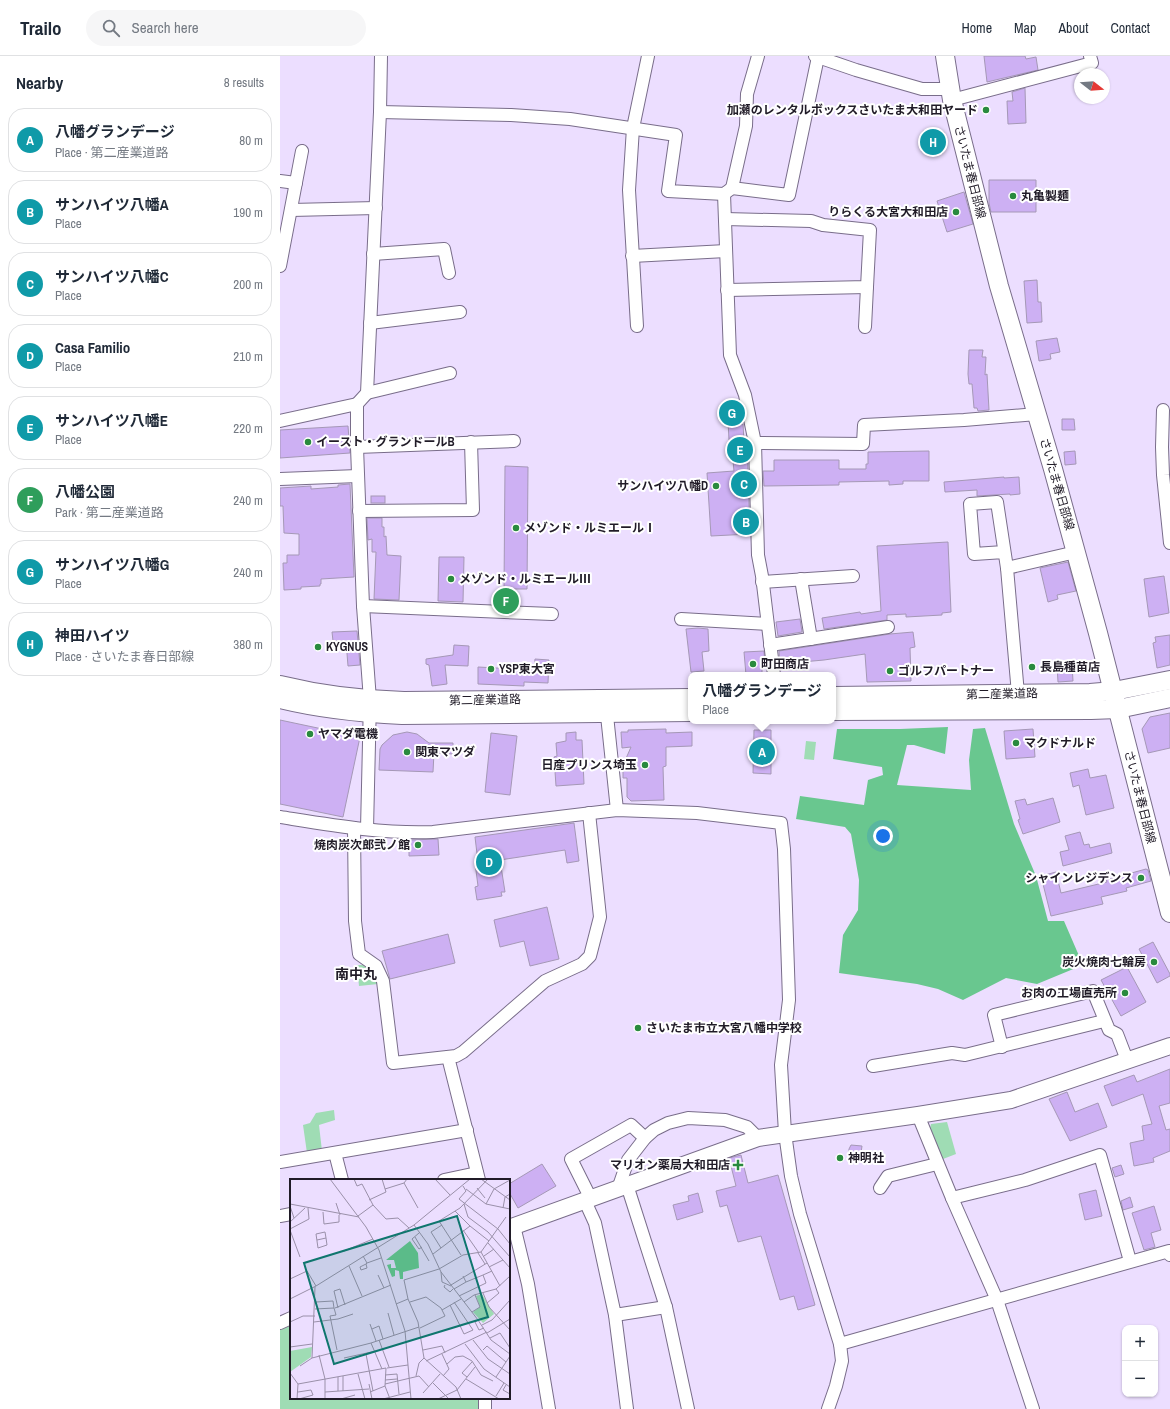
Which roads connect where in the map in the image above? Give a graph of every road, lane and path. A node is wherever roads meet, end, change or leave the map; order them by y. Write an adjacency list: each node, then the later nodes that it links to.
1 (381, 56): 8 (street)
2 (648, 56): 9 (street)
3 (758, 56): 13 (street)
4 (945, 56): 7 (main road, さいたま春日部線)
5 (1090, 56): 7 (street)
6 (816, 57): 7 (street); 13 (street)
7 (951, 95): 32 (main road, さいたま春日部線)
8 (380, 112): 9 (street); 14 (street)
9 (633, 128): 13 (street); 19 (street)
10 (302, 151): 12 (street)
11 (280, 181): 12 (street)
12 (296, 183): 15 (street)
13 (728, 191): 16 (street)
14 (376, 208): 15 (street); 18 (street)
15 (291, 210): 20 (street)
16 (724, 219): 17 (street); 22 (street)
17 (726, 251): 19 (street); 23 (street)
18 (373, 254): 21 (street); 25 (street)
19 (632, 256): 26 (street)
20 (280, 266)
21 (449, 273)
22 (867, 288): 23 (street); 27 (street)
23 (727, 290): 36 (street)
24 (460, 312): 25 (street)
25 (370, 323): 29 (street)
26 (637, 326)
27 (865, 327)
28 (450, 373): 29 (street)
29 (367, 393): 30 (street)
30 (357, 404): 33 (street); 37 (street)
31 (1163, 410): 41 (street)
32 (1037, 414): 36 (street); 43 (main road, さいたま春日部線)
33 (280, 421)
34 (514, 441): 35 (street)
35 (471, 442): 37 (street); 40 (street)
36 (755, 444): 47 (street)
37 (357, 447): 38 (street)
38 (358, 476): 39 (street); 40 (street)
39 (280, 479)
40 (359, 511): 48 (street)
41 (1170, 543)
42 (1004, 552): 42 (street); 44 (street)
43 (1076, 552): 44 (street); 58 (main road, さいたま春日部線)
44 (1007, 568): 59 (street)
45 (853, 576): 46 (street)
46 (802, 579): 47 (street); 53 (street)
47 (762, 582): 51 (street)
48 (363, 606): 49 (street); 65 (street)
49 (552, 614)
50 (681, 619): 51 (street)
51 (767, 624): 54 (street)
52 (888, 627): 53 (street)
53 (811, 639): 54 (street)
54 (770, 645): 55 (street)
55 (774, 672)
56 (1170, 680): 58 (main road, 第二産業道路)
57 (280, 685): 65 (main road, 第二産業道路)
58 (1114, 691): 59 (main road, 第二産業道路); 66 (main road, さいたま春日部線)
59 (1018, 694): 60 (main road, 第二産業道路)
60 (836, 696)
61 (688, 698): 64 (main road, 第二産業道路)
62 (1170, 698): 66 (main road, 第二産業道路)
63 (280, 699): 65 (main road, 第二産業道路)
64 (606, 706): 65 (main road, 第二産業道路); 68 (main road, 第二産業道路); 69 (street)
65 (370, 707): 73 (street)
66 (1118, 709): 67 (main road, 第二産業道路); 74 (main road, さいたま春日部線)
67 (836, 711)
68 (688, 712)
69 (617, 810): 70 (street); 83 (street)
70 (590, 813): 73 (street); 78 (street)
71 (280, 817): 72 (street)
72 (354, 828): 73 (street); 78 (street)
73 (367, 829)
74 (1170, 913)
75 (1104, 1021): 76 (street); 76 (street); 79 (street)
76 (1002, 1046): 80 (street)
77 (1170, 1046): 79 (street)
78 (448, 1057): 82 (street)
79 (1127, 1060): 81 (street)
80 (873, 1066)
81 (918, 1115): 83 (street); 88 (street)
82 (467, 1130): 86 (street); 89 (street)
83 (785, 1134): 85 (street); 104 (street)
84 (645, 1138): 85 (street); 92 (street); 95 (street)
85 (758, 1138): 92 (street)
86 (335, 1153): 87 (street); 90 (street)
87 (280, 1162)
88 (937, 1164): 93 (street); 94 (street)
89 (478, 1176): 91 (street)
90 (342, 1179)
91 (452, 1179)
92 (623, 1187): 95 (street); 102 (street)
93 (880, 1188)
94 (952, 1198): 100 (street); 101 (street)
95 (588, 1200): 98 (street); 103 (street)
96 (290, 1214): 97 (street)
97 (280, 1216)
98 (512, 1227): 105 (street)
99 (1170, 1255): 100 (street)
100 (1130, 1261): 101 (street)
101 (997, 1300): 104 (street); 109 (street)
102 (666, 1307): 103 (street); 107 (street)
103 (615, 1315): 106 (street)
104 (840, 1344): 108 (street)
105 (549, 1409)
106 (627, 1409)
107 (688, 1409)
108 (828, 1409)
109 (1032, 1409)

